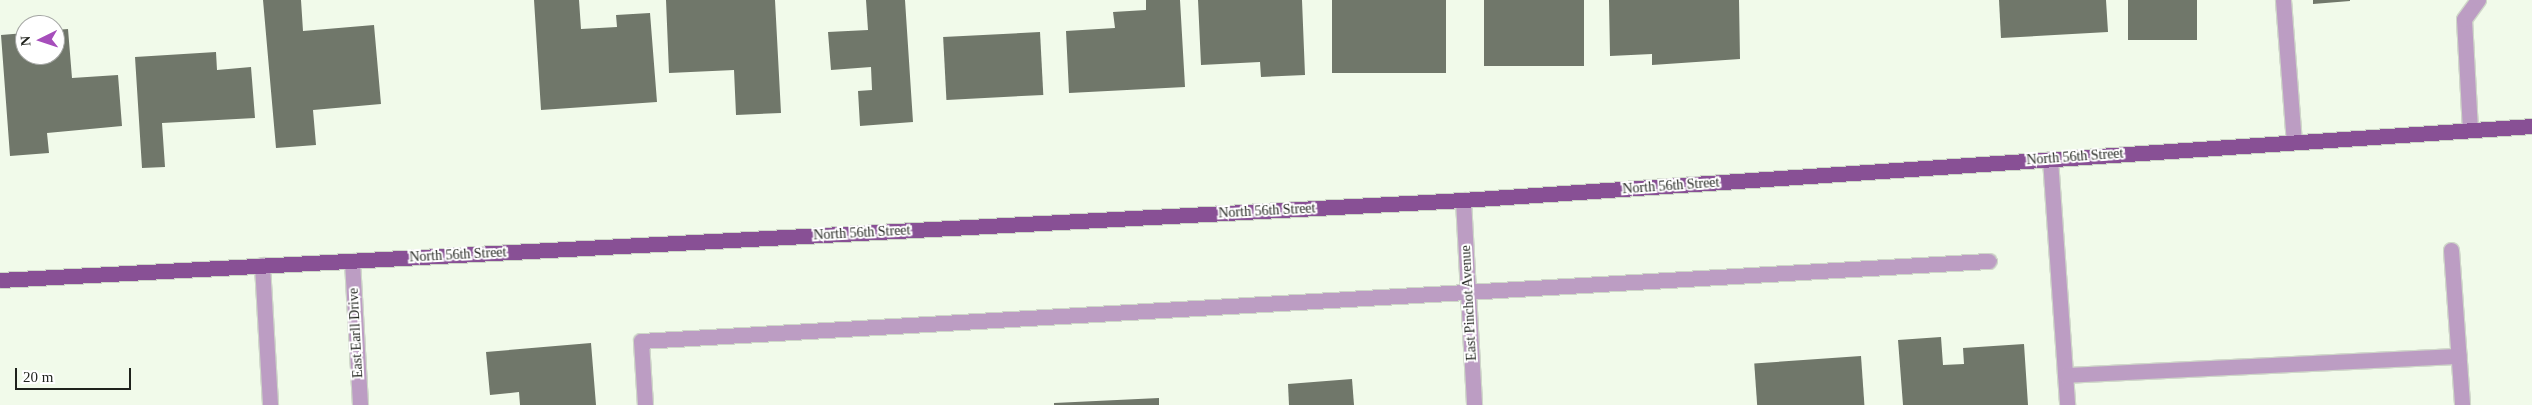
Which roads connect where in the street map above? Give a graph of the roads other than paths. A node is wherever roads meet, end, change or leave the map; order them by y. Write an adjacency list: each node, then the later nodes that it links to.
1 (2283, 0): 5 (street)
2 (2478, 0): 4 (street)
3 (2532, 126): 4 (main road, North 56th Street)
4 (2470, 130): 5 (main road, North 56th Street)
5 (2294, 142): 6 (main road, North 56th Street)
6 (2050, 159): 7 (main road, North 56th Street); 15 (street)
7 (1463, 200): 9 (main road, North 56th Street); 13 (street, East Pinchot Avenue)
8 (2451, 250): 14 (street)
9 (352, 261): 11 (main road, North 56th Street); 17 (street, East Earll Drive)
10 (1990, 262): 13 (street)
11 (262, 265): 12 (main road, North 56th Street); 16 (street)
12 (0, 280)
13 (1468, 292): 18 (street); 19 (street, East Pinchot Avenue)
14 (2459, 356): 15 (street); 21 (street)
15 (2065, 375): 20 (street)
16 (270, 405)
17 (360, 405)
18 (645, 405)
19 (1474, 405)
20 (2067, 405)
21 (2462, 405)

